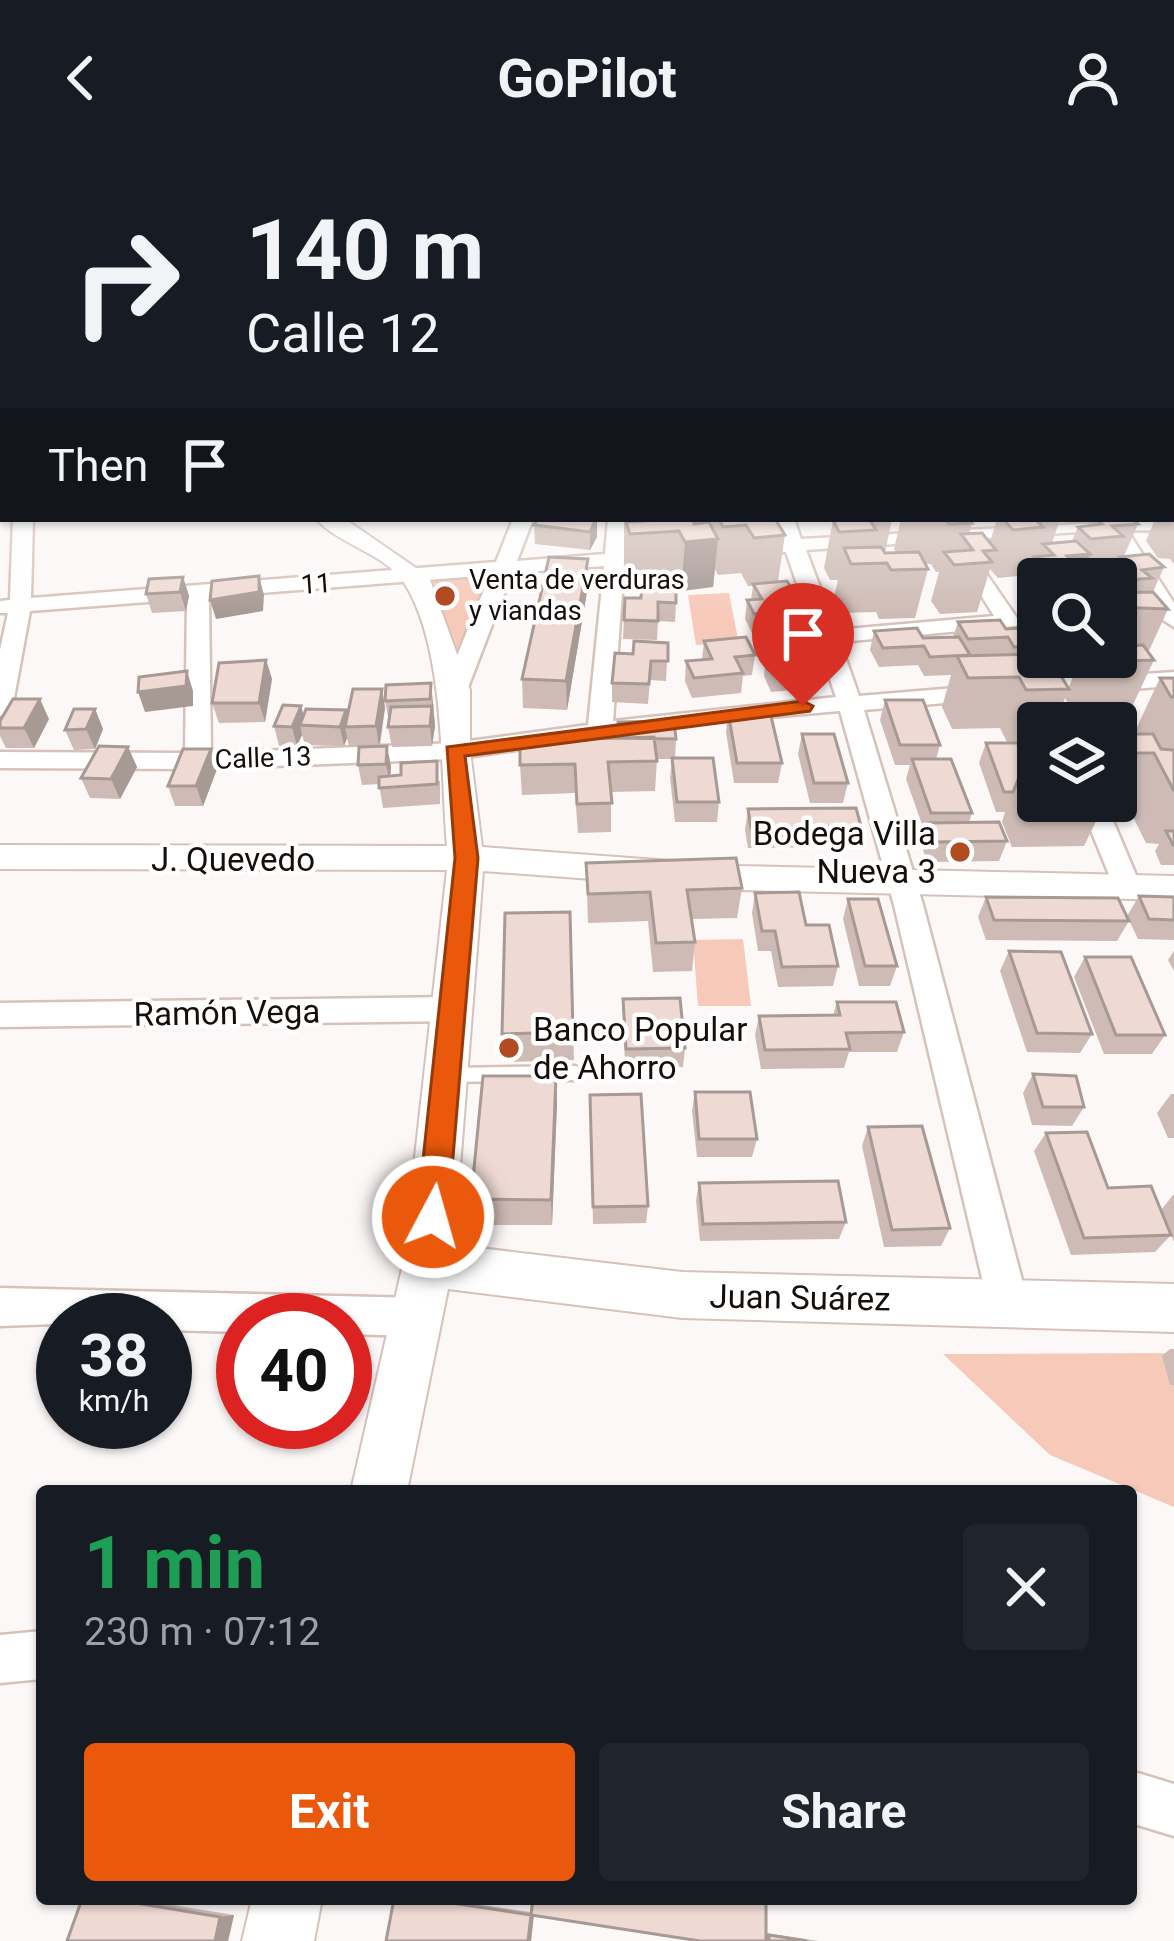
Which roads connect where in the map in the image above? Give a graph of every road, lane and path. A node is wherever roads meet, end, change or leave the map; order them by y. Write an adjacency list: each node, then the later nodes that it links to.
1 (23, 522): 16 (street)
2 (333, 522): 14 (street)
3 (522, 522): 13 (street)
4 (618, 522): 12 (street)
5 (785, 522): 9 (street)
6 (1114, 524): 7 (street); 8 (street); 17 (street)
7 (1174, 525)
8 (954, 535): 9 (street); 18 (street)
9 (794, 544): 10 (street); 18 (street)
10 (703, 552)
11 (681, 554): 12 (street, 11)
12 (613, 560): 13 (street, 11); 25 (street)
13 (499, 569): 14 (street, 11); 21 (street)
14 (416, 577): 15 (street, 11); 21 (street)
15 (198, 592): 16 (street, 11); 28 (street)
16 (10, 606): 24 (street)
17 (1174, 620)
18 (827, 638): 23 (street)
19 (1174, 679): 20 (street)
20 (1071, 687)
21 (455, 690): 26 (street)
22 (1007, 691): 23 (street, Calle 13)
23 (851, 703): 25 (street, Calle 13); 32 (street)
24 (0, 709)
25 (600, 730): 26 (street, Calle 13)
26 (454, 751): 28 (street, Calle 13); 31 (street)
27 (0, 760): 28 (street, Calle 13)
28 (198, 760)
29 (1101, 822): 33 (street)
30 (0, 857): 31 (street, J. Quevedo)
31 (466, 858): 32 (street, J. Quevedo); 35 (street)
32 (904, 882): 33 (street, J. Quevedo); 40 (street)
33 (1127, 887): 34 (street, J. Quevedo)
34 (1174, 888)
35 (453, 1009): 36 (street, Ramón Vega); 38 (street)
36 (0, 1015)
37 (575, 1073): 38 (lane)
38 (449, 1075): 39 (street)
39 (428, 1264): 40 (street, Juan Suárez); 43 (street)
40 (1007, 1300): 42 (street, Juan Suárez)
41 (0, 1306): 43 (street)
42 (1174, 1308)
43 (418, 1317): 44 (street)
44 (380, 1485)
45 (36, 1656): 46 (street)
46 (0, 1659)
47 (1137, 1799): 48 (street)
48 (1174, 1810)
49 (286, 1905): 50 (street)
50 (278, 1941)

